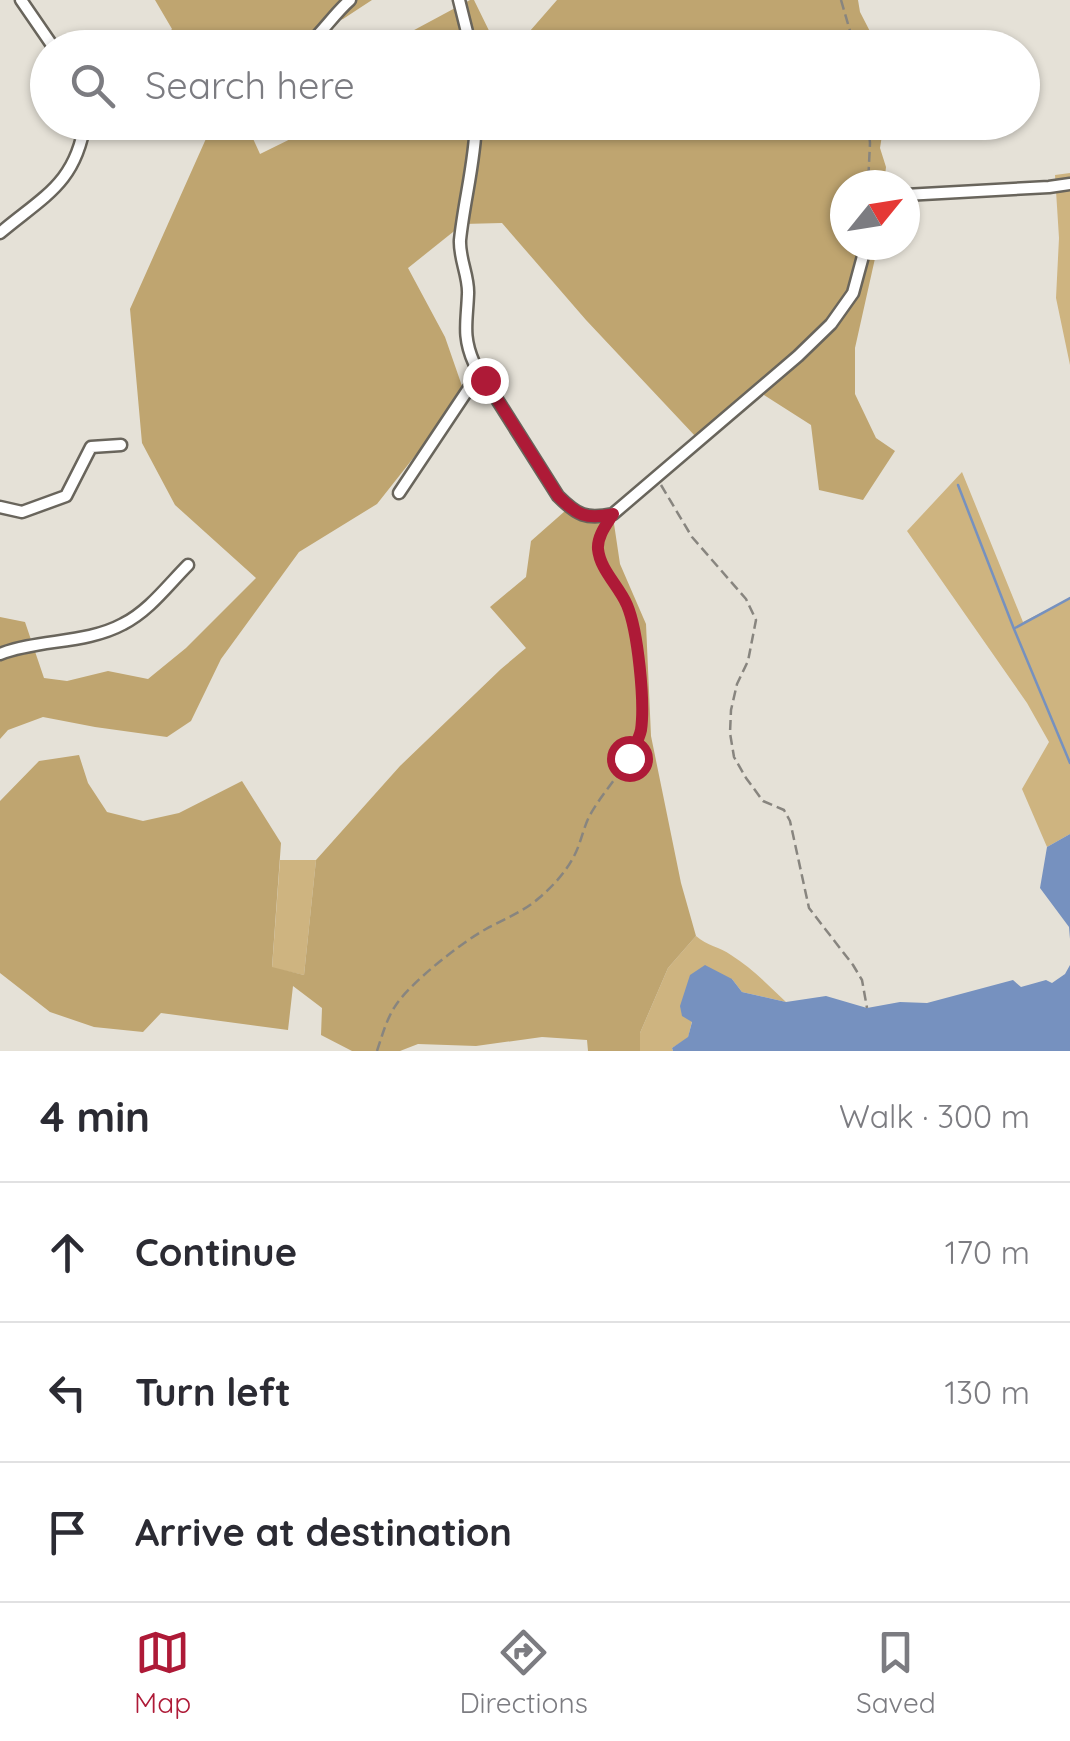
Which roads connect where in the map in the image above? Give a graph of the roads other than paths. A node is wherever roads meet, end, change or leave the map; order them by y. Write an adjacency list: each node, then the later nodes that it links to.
1 (21, 0): 4 (street)
2 (350, 0): 5 (street)
3 (458, 0): 6 (street)
4 (42, 30)
5 (323, 30)
6 (466, 30)
7 (83, 140): 11 (street)
8 (475, 140): 13 (street)
9 (1070, 184): 10 (street)
10 (920, 193)
11 (0, 232)
12 (862, 260): 13 (street)
13 (485, 380): 15 (street)
14 (121, 445): 16 (street)
15 (399, 493)
16 (0, 507)
17 (188, 565): 18 (street)
18 (0, 654)

